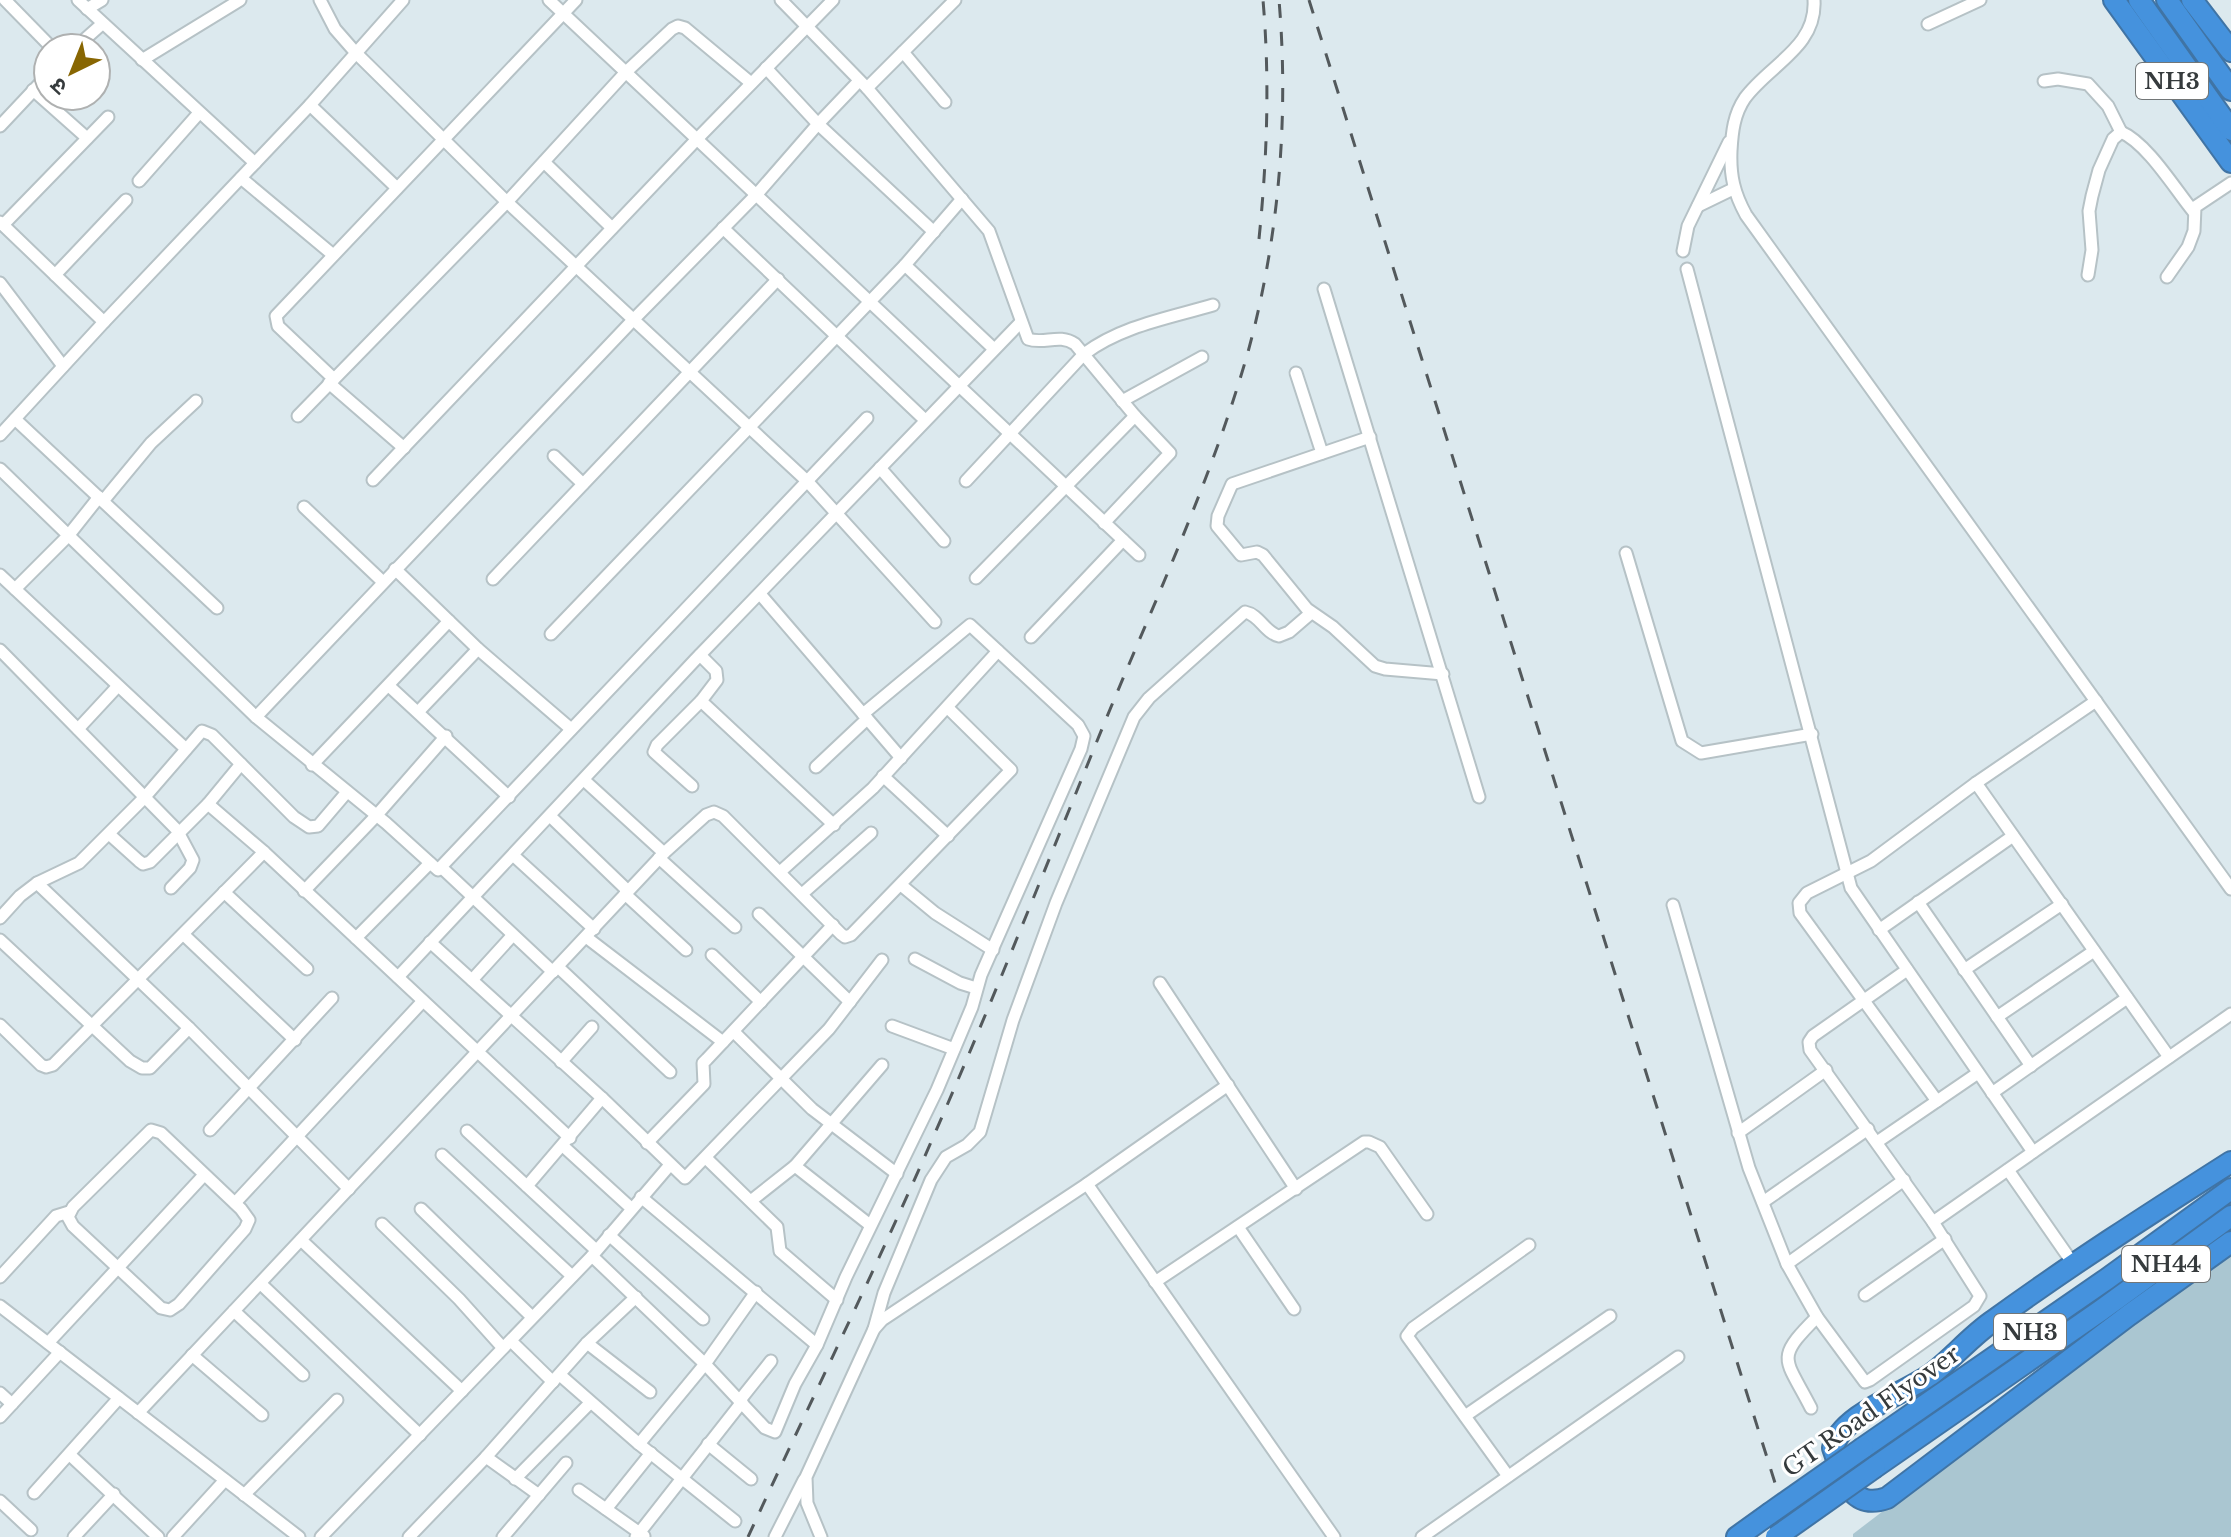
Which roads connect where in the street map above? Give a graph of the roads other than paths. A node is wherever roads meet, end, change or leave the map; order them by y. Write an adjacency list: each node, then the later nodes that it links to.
1 (5, 0): 22 (street)
2 (102, 0): 17 (street)
3 (240, 0): 27 (street)
4 (320, 0): 26 (street)
5 (549, 0): 18 (street)
6 (576, 0): 18 (street)
7 (781, 0): 21 (street)
8 (833, 0): 21 (street)
9 (955, 0): 25 (street)
10 (1814, 0): 44 (street)
11 (1980, 0): 20 (street)
12 (2114, 0): 49 (highway, NH3)
13 (2139, 0): 42 (highway)
14 (2167, 0): 33 (highway)
15 (2192, 0): 24 (highway, NH3)
16 (395, 3): 26 (street)
17 (83, 5): 19 (street)
18 (564, 14): 29 (street); 46 (street)
19 (102, 24): 23 (street); 27 (street)
20 (1928, 24)
21 (806, 26): 28 (street); 32 (street)
22 (36, 32)
23 (93, 32)
24 (2231, 51)
25 (903, 52): 32 (street); 35 (street)
26 (356, 53): 36 (street); 46 (street)
27 (142, 60): 38 (street)
28 (766, 68): 31 (street); 40 (street)
29 (626, 72): 31 (street); 47 (street); 48 (street)
30 (2044, 81): 43 (street)
31 (751, 83): 47 (street)
32 (863, 85): 40 (street); 57 (street)
33 (2231, 90)
34 (32, 91): 41 (street)
35 (945, 102)
36 (310, 105): 50 (street); 54 (street)
37 (58, 112): 45 (street)
38 (199, 113): 50 (street); 52 (street)
39 (108, 117): 45 (street)
40 (818, 124): 56 (street); 65 (street)
41 (0, 126)
42 (2231, 130)
43 (2121, 132): 61 (street); 72 (street)
44 (1731, 137): 55 (street); 60 (street)
45 (87, 138): 62 (street)
46 (443, 139): 54 (street); 59 (street)
47 (697, 139): 56 (street); 63 (street)
48 (544, 162): 59 (street); 63 (street)
49 (2231, 162)
50 (255, 163): 51 (street)
51 (241, 178): 67 (street); 80 (street)
52 (139, 181)
53 (2231, 183): 61 (street)
54 (397, 188): 67 (street)
55 (1733, 189): 60 (street); 142 (street)
56 (757, 194): 64 (street); 77 (street)
57 (962, 199): 65 (street); 81 (street)
58 (126, 200): 71 (street)
59 (507, 202): 69 (street); 89 (street)
60 (1697, 207): 66 (street)
61 (2193, 211): 73 (street)
62 (2, 224): 71 (street)
63 (612, 228): 69 (street)
64 (723, 228): 74 (street); 79 (street)
65 (934, 232): 68 (street)
66 (1683, 251)
67 (332, 254): 89 (street)
68 (905, 265): 77 (street); 83 (street)
69 (575, 267): 79 (street); 102 (street)
70 (1687, 269): 149 (street)
71 (55, 275): 80 (street)
72 (2088, 275)
73 (2167, 277)
74 (778, 279): 82 (street); 87 (street)
75 (0, 283): 86 (street)
76 (1324, 289): 101 (street)
77 (870, 301): 82 (street); 90 (street)
78 (1213, 305): 84 (street)
79 (633, 320): 87 (street); 121 (street)
80 (104, 322): 86 (street)
81 (1021, 322): 83 (street); 84 (street)
82 (836, 338): 97 (street); 98 (street)
83 (994, 349): 90 (street)
84 (1084, 354): 92 (street); 99 (street)
85 (1202, 357): 92 (street)
86 (63, 366): 96 (street)
87 (690, 371): 98 (street); 110 (street)
88 (1296, 373): 103 (street)
89 (331, 381): 93 (street); 102 (street)
90 (959, 384): 97 (street); 99 (street)
91 (196, 401): 112 (street)
92 (1122, 401): 94 (street)
93 (298, 416)
94 (1135, 416): 111 (street); 115 (street)
95 (867, 418): 108 (street)
96 (15, 419): 100 (street); 112 (street)
97 (925, 420): 105 (street)
98 (749, 426): 108 (street); 132 (street)
99 (1009, 432): 109 (street); 111 (street)
100 (0, 435)
101 (1370, 437): 103 (street); 138 (street)
102 (404, 448): 107 (street)
103 (1322, 453): 129 (street)
104 (554, 456): 110 (street)
105 (880, 468): 114 (street); 118 (street)
106 (0, 469): 116 (street)
107 (373, 480)
108 (807, 481): 114 (street); 148 (street)
109 (966, 481)
110 (583, 484): 124 (street)
111 (1066, 486): 115 (street); 123 (street)
112 (101, 499): 116 (street); 128 (street)
113 (304, 507): 125 (street)
114 (838, 512): 127 (street); 131 (street)
115 (1104, 523): 117 (street)
116 (68, 536): 126 (street); 146 (street)
117 (1123, 540): 120 (street); 133 (street)
118 (944, 541)
119 (1626, 553): 149 (street)
120 (1139, 555)
121 (395, 569): 125 (street); 130 (street)
122 (0, 575): 126 (street)
123 (976, 578)
124 (493, 579)
125 (383, 582): 146 (street)
126 (15, 589): 140 (street)
127 (760, 594): 137 (street); 145 (street)
128 (217, 608)
129 (1311, 613): 138 (street); 313 (street)
130 (449, 621): 134 (street); 139 (street)
131 (935, 622)
132 (551, 634)
133 (1031, 637)
134 (478, 649): 144 (street); 148 (street)
135 (0, 650): 147 (street)
136 (998, 651): 143 (street); 145 (street); 203 (street)
137 (700, 655): 141 (street); 157 (street)
138 (1443, 674): 162 (street)
139 (389, 686): 144 (street); 154 (street)
140 (117, 687): 147 (street); 151 (street)
141 (701, 701): 159 (street); 167 (street)
142 (2096, 701): 158 (street); 182 (street)
143 (948, 708): 152 (street); 171 (street)
144 (419, 711): 150 (street)
145 (865, 716): 152 (street); 155 (street)
146 (256, 717): 154 (street)
147 (78, 729): 163 (street)
148 (571, 729): 161 (street)
149 (1812, 734): 178 (street)
150 (446, 736): 161 (street); 165 (street)
151 (186, 749): 153 (street); 163 (street)
152 (901, 758): 156 (street)
153 (241, 764): 160 (street); 164 (street)
154 (312, 765): 160 (street)
155 (816, 767)
156 (883, 776): 167 (street); 171 (street)
157 (584, 780): 166 (street); 174 (street)
158 (1976, 783): 172 (street); 178 (street)
159 (692, 786)
160 (347, 792): 165 (street)
161 (509, 797): 176 (street)
162 (1479, 797)
163 (144, 798): 169 (street); 170 (street)
164 (208, 804): 170 (street); 173 (street)
165 (376, 816): 176 (street); 183 (street)
166 (550, 816): 175 (street); 185 (street)
167 (834, 825): 177 (street)
168 (871, 833): 186 (street)
169 (109, 834): 170 (street); 179 (street)
170 (179, 834): 181 (street)
171 (948, 836): 180 (street)
172 (2013, 836): 188 (street); 189 (street)
173 (264, 852): 183 (street); 184 (street)
174 (662, 855): 177 (street); 185 (street); 194 (street)
175 (514, 856): 187 (street); 196 (street)
176 (435, 865): 187 (street); 199 (street)
177 (780, 872): 186 (street)
178 (1847, 874): 195 (street); 220 (street)
179 (37, 883): 192 (street); 214 (street)
180 (901, 885): 193 (street); 203 (street)
181 (171, 888)
182 (2231, 889)
183 (304, 891): 199 (street)
184 (224, 892): 197 (street); 209 (street)
185 (627, 893): 196 (street); 202 (street)
186 (802, 894): 193 (street)
187 (473, 899): 198 (street); 201 (street)
188 (1918, 902): 195 (street); 212 (street)
189 (2062, 904): 204 (street); 212 (street)
190 (1673, 905): 254 (street)
191 (759, 914): 206 (street)
192 (0, 918)
193 (833, 925): 206 (street)
194 (735, 927)
195 (1879, 930): 211 (street)
196 (590, 933): 210 (street); 234 (street)
197 (184, 935): 214 (street); 233 (street)
198 (512, 936): 210 (street); 215 (street)
199 (356, 938): 213 (street)
200 (0, 940): 229 (street)
201 (430, 942): 213 (street); 215 (street)
202 (686, 950)
203 (993, 950): 217 (street)
204 (2094, 951): 219 (street); 226 (street)
205 (712, 955): 222 (street)
206 (802, 958): 222 (street); 223 (street)
207 (915, 959): 217 (street)
208 (882, 960): 223 (street)
209 (307, 969)
210 (556, 969): 225 (street); 242 (street)
211 (1907, 970): 220 (street); 243 (street)
212 (1964, 970): 226 (street)
213 (398, 977): 221 (street)
214 (138, 979): 229 (street); 231 (street)
215 (472, 980): 225 (street)
216 (1160, 983): 245 (street)
217 (976, 988): 235 (street)
218 (332, 998): 233 (street)
219 (2127, 998): 237 (street); 240 (street)
220 (1866, 1000): 241 (street); 249 (street)
221 (423, 1001): 236 (street); 255 (street)
222 (761, 1002): 232 (street)
223 (850, 1002): 244 (street)
224 (2231, 1014): 237 (street)
225 (511, 1017): 236 (street); 238 (street)
226 (1997, 1017): 240 (street)
227 (0, 1025): 229 (street)
228 (892, 1026): 235 (street)
229 (93, 1027): 231 (street)
230 (592, 1027): 238 (street)
231 (189, 1028): 246 (street)
232 (734, 1032): 234 (street); 244 (street)
233 (295, 1040): 246 (street)
234 (723, 1042): 258 (street)
235 (954, 1049): 266 (street)
236 (478, 1053): 256 (street); 272 (street)
237 (2169, 1057): 259 (street)
238 (561, 1062): 248 (street)
239 (882, 1065): 250 (street)
240 (2031, 1066): 247 (street)
241 (1826, 1070): 251 (street); 254 (street)
242 (670, 1072)
243 (1978, 1073): 247 (street); 249 (street)
244 (782, 1081): 250 (street); 261 (street)
245 (1228, 1085): 270 (street); 273 (street)
246 (248, 1088): 252 (street); 255 (street)
247 (1992, 1093): 259 (street)
248 (602, 1098): 256 (street); 258 (street)
249 (1937, 1101): 257 (street)
250 (833, 1124): 264 (street); 266 (street)
251 (1868, 1129): 257 (street); 277 (street)
252 (210, 1130)
253 (467, 1131): 271 (street)
254 (1738, 1133): 277 (street)
255 (296, 1137): 272 (street); 278 (street)
256 (566, 1142): 271 (street); 279 (street)
257 (1877, 1142): 268 (street)
258 (647, 1143): 263 (street)
259 (2033, 1152): 265 (street)
260 (442, 1155): 297 (street)
261 (706, 1158): 263 (street); 276 (street)
262 (2231, 1162): 295 (highway)
263 (669, 1166): 275 (street)
264 (795, 1166): 276 (street); 286 (street)
265 (2008, 1170): 284 (street); 295 (street)
266 (897, 1174): 286 (street)
267 (204, 1175): 278 (street); 281 (street); 296 (street)
268 (1904, 1180): 284 (street); 294 (street)
269 (2231, 1180): 274 (highway, NH3)
270 (1087, 1184): 299 (street); 313 (street)
271 (527, 1186): 293 (street)
272 (349, 1189): 290 (street)
273 (1296, 1189): 282 (street); 287 (street)
274 (2225, 1194): 372 (highway, GT Road Flyover / NH3, bridge)
275 (641, 1197): 279 (street); 301 (street)
276 (752, 1200): 304 (street)
277 (1763, 1202): 294 (street)
278 (235, 1203): 296 (street)
279 (631, 1208): 288 (street)
280 (421, 1209): 310 (street)
281 (69, 1212): 296 (street); 298 (street)
282 (1427, 1214)
283 (2231, 1216): 308 (highway, GT Road Flyover / NH44)
284 (1933, 1222): 289 (street)
285 (382, 1224): 316 (street)
286 (870, 1225): 304 (street)
287 (1238, 1227): 299 (street); 306 (street)
288 (609, 1235): 293 (street); 312 (street)
289 (1945, 1239): 302 (street); 311 (street)
290 (301, 1240): 300 (street); 325 (street)
291 (2231, 1242): 295 (highway)
292 (1529, 1245): 336 (street)
293 (594, 1253): 297 (street); 303 (street)
294 (1787, 1264): 311 (street)
295 (2074, 1265)
296 (119, 1269): 314 (street)
297 (572, 1276): 310 (street)
298 (0, 1277)
299 (1155, 1282): 370 (street)
300 (261, 1284): 307 (street); 338 (street)
301 (756, 1292): 317 (street); 322 (street)
302 (1865, 1295)
303 (636, 1297): 315 (street); 322 (street)
304 (837, 1300): 317 (street)
305 (0, 1306): 314 (street)
306 (1294, 1309)
307 (234, 1311): 319 (street); 323 (street)
308 (2100, 1311): 373 (highway, GT Road Flyover / NH3, bridge)
309 (1610, 1316): 336 (street)
310 (532, 1317): 316 (street)
311 (1817, 1317): 333 (street)
312 (703, 1319)
313 (874, 1329): 347 (street)
314 (48, 1343): 318 (street)
315 (587, 1343): 324 (street); 326 (street)
316 (507, 1344): 324 (street); 325 (street)
317 (817, 1345): 330 (street)
318 (60, 1352): 328 (street); 332 (street)
319 (192, 1355): 334 (street); 335 (street)
320 (1678, 1357): 345 (street)
321 (771, 1361): 330 (street)
322 (705, 1364): 330 (street); 339 (street)
323 (303, 1375)
324 (557, 1379): 331 (street); 343 (street)
325 (462, 1391): 338 (street)
326 (650, 1392)
327 (0, 1393): 332 (street)
328 (119, 1398): 334 (street); 342 (street)
329 (337, 1400): 354 (street)
330 (741, 1401): 340 (street)
331 (590, 1403): 339 (street); 348 (street)
332 (12, 1404): 337 (street)
333 (1811, 1408)
334 (138, 1413): 350 (street)
335 (262, 1415)
336 (1465, 1416): 345 (street)
337 (0, 1417)
338 (420, 1435): 365 (street)
339 (639, 1444): 341 (street)
340 (708, 1444): 346 (street); 349 (street)
341 (651, 1453): 346 (street); 357 (street)
342 (70, 1455): 352 (street); 353 (street)
343 (486, 1457): 348 (street); 366 (street)
344 (566, 1463): 355 (street)
345 (1508, 1476): 371 (street)
346 (682, 1477): 358 (street); 361 (street)
347 (806, 1477): 368 (street); 369 (street)
348 (515, 1479): 355 (street)
349 (751, 1479)
350 (225, 1480): 354 (street); 364 (street)
351 (579, 1490): 357 (street)
352 (34, 1493)
353 (114, 1494): 362 (street); 363 (street)
354 (244, 1495): 360 (street)
355 (539, 1495): 367 (street)
356 (0, 1501): 359 (street)
357 (606, 1509): 361 (street)
358 (735, 1521)
359 (31, 1530)
360 (289, 1534)
361 (641, 1536)
362 (74, 1537)
363 (158, 1537)
364 (173, 1537)
365 (321, 1537)
366 (409, 1537)
367 (503, 1537)
368 (775, 1537)
369 (821, 1537)
370 (1334, 1537)
371 (1422, 1537)
372 (1737, 1537)
373 (1776, 1537)

